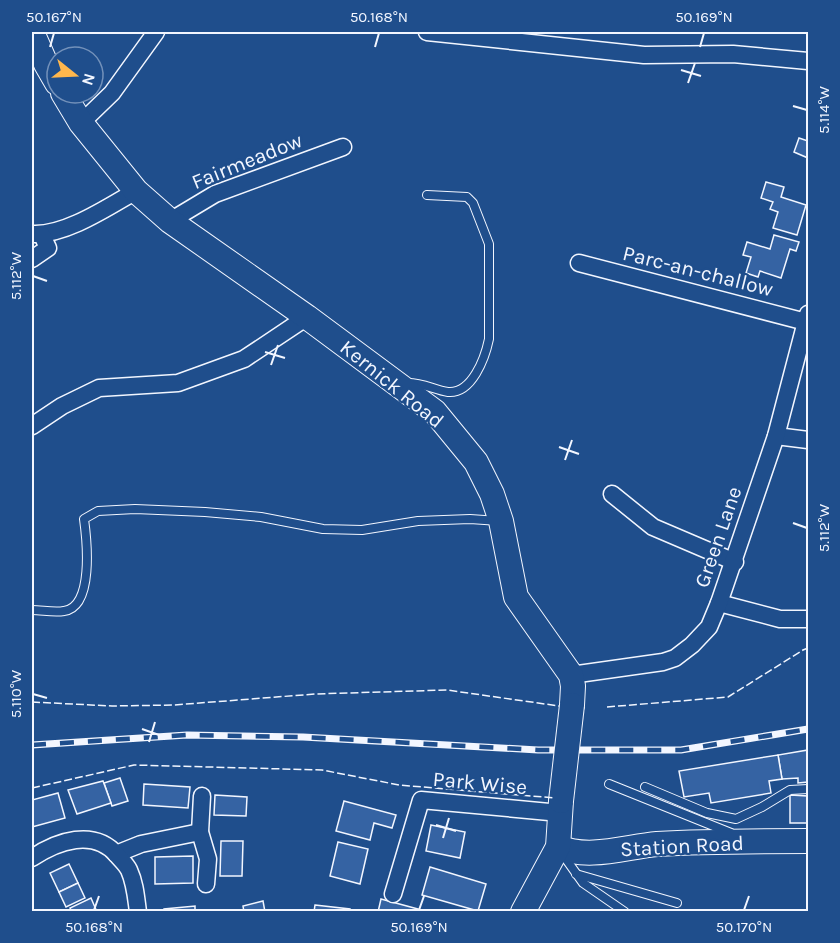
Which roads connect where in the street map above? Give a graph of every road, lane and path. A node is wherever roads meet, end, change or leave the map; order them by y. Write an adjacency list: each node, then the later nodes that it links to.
1 (32, 32): 4 (street)
2 (156, 32): 7 (street)
3 (427, 32): 5 (street)
4 (45, 59)
5 (808, 61)
6 (70, 105): 7 (street, Kernick Road)
7 (81, 123): 9 (street, Kernick Road)
8 (343, 147): 11 (street, Fairmeadow)
9 (136, 191): 11 (street, Kernick Road); 12 (street)
10 (427, 195): 17 (lane)
11 (170, 220): 15 (street, Kernick Road)
12 (37, 235): 13 (street)
13 (32, 259)
14 (579, 263): 16 (street, Parc-an-challow)
15 (307, 317): 17 (street, Kernick Road); 18 (street)
16 (807, 318): 19 (street, Green Lane)
17 (397, 384): 22 (street, Kernick Road)
18 (32, 426)
19 (776, 436): 20 (street); 23 (street, Green Lane)
20 (808, 440)
21 (612, 494): 23 (street)
22 (501, 521): 25 (lane); 27 (street, Kernick Road)
23 (735, 562): 24 (street, Green Lane)
24 (719, 603): 26 (street); 27 (street, Green Lane)
25 (32, 610)
26 (808, 619)
27 (571, 675): 32 (street, bridge)
28 (609, 784): 34 (lane)
29 (645, 787): 30 (lane)
30 (808, 789)
31 (202, 796): 33 (street)
32 (561, 807): 36 (street); 41 (street, Park Wise)
33 (200, 832): 37 (street); 40 (street)
34 (751, 841): 35 (street, Station Road); 36 (street, Station Road)
35 (808, 841)
36 (558, 847): 39 (lane); 44 (street)
37 (116, 854): 38 (street); 43 (street)
38 (32, 858)
39 (576, 874): 42 (lane); 45 (lane)
40 (206, 884)
41 (393, 894)
42 (677, 903)
43 (138, 912)
44 (523, 912)
45 (625, 912)

